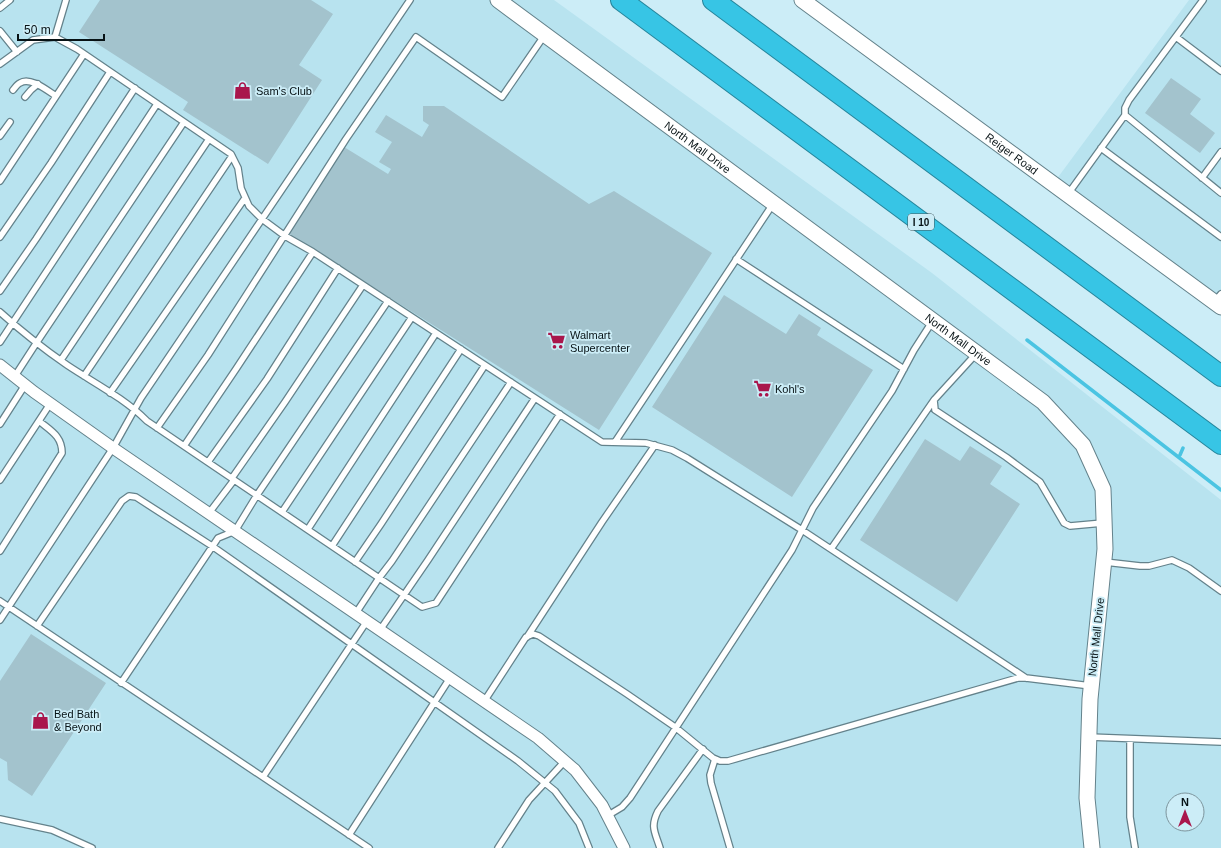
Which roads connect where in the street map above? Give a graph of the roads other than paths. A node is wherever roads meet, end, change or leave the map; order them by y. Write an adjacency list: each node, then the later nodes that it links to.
1 (10, 0): 9 (lane)
2 (66, 0): 12 (lane)
3 (410, 0): 39 (lane)
4 (498, 0): 11 (street, North Mall Drive)
5 (621, 0): 78 (highway, I 10)
6 (713, 0): 65 (highway)
7 (802, 0): 36 (street, Reiger Road)
8 (1203, 0): 13 (lane)
9 (0, 8)
10 (0, 31): 14 (lane)
11 (545, 35): 38 (street, North Mall Drive); 40 (lane)
12 (55, 37): 14 (lane); 15 (lane)
13 (1176, 37): 17 (lane); 25 (lane)
14 (17, 52): 16 (lane)
15 (84, 54): 18 (lane); 22 (lane)
16 (0, 64)
17 (1221, 71)
18 (110, 72): 20 (lane); 41 (lane)
19 (38, 84): 21 (lane); 22 (lane); 23 (lane)
20 (135, 88): 24 (lane); 47 (lane)
21 (13, 90)
22 (56, 96): 34 (lane)
23 (25, 98)
24 (158, 104): 27 (lane); 53 (lane)
25 (1125, 115): 30 (lane); 33 (lane)
26 (10, 122): 28 (lane)
27 (184, 122): 29 (lane); 56 (lane)
28 (0, 136)
29 (209, 139): 32 (lane); 59 (lane)
30 (1101, 148): 36 (lane); 42 (lane)
31 (1221, 152): 33 (lane)
32 (232, 156): 37 (lane); 64 (lane)
33 (1202, 178): 35 (lane)
34 (0, 181)
35 (1221, 193)
36 (1068, 195): 49 (street, Reiger Road)
37 (245, 198): 39 (lane); 68 (lane)
38 (773, 204): 44 (lane); 52 (street, North Mall Drive)
39 (262, 219): 40 (lane); 72 (lane)
40 (285, 236): 43 (lane); 76 (lane)
41 (0, 237)
42 (1221, 237)
43 (312, 252): 45 (lane); 80 (lane)
44 (736, 259): 62 (lane); 77 (lane)
45 (338, 268): 46 (lane); 82 (lane)
46 (363, 285): 48 (lane); 83 (lane)
47 (0, 291)
48 (388, 301): 51 (lane); 85 (lane)
49 (1219, 301)
50 (0, 312): 53 (lane)
51 (412, 317): 54 (lane); 86 (lane)
52 (932, 321): 58 (street, North Mall Drive); 62 (lane)
53 (12, 323): 55 (lane); 56 (lane)
54 (436, 333): 57 (lane); 89 (lane)
55 (0, 342)
56 (37, 342): 59 (lane); 63 (lane)
57 (461, 349): 60 (lane); 93 (lane)
58 (976, 353): 70 (lane); 88 (street, North Mall Drive)
59 (61, 360): 64 (lane)
60 (485, 365): 66 (lane); 97 (lane)
61 (0, 366): 63 (street)
62 (904, 369): 90 (lane)
63 (15, 376): 67 (street)
64 (84, 376): 68 (lane)
65 (1221, 376)
66 (511, 382): 69 (lane); 98 (lane)
67 (25, 386): 71 (street); 75 (lane)
68 (110, 392): 72 (lane)
69 (535, 398): 73 (lane); 100 (lane)
70 (934, 400): 88 (lane); 94 (lane)
71 (50, 404): 74 (lane); 81 (street)
72 (135, 409): 76 (lane); 81 (lane)
73 (560, 414): 77 (lane); 100 (lane)
74 (39, 421): 84 (lane); 95 (lane)
75 (0, 424)
76 (157, 428): 80 (lane)
77 (615, 442): 79 (lane)
78 (1221, 444)
79 (655, 445): 90 (lane); 108 (lane)
80 (184, 446): 82 (lane)
81 (113, 448): 87 (street); 102 (lane)
82 (208, 462): 83 (lane)
83 (233, 479): 85 (lane); 87 (lane)
84 (0, 480)
85 (257, 495): 86 (lane); 91 (lane)
86 (282, 512): 89 (lane)
87 (209, 513): 91 (street)
88 (1104, 523): 96 (street, North Mall Drive)
89 (308, 529): 93 (lane)
90 (802, 530): 94 (lane); 116 (lane)
91 (235, 531): 92 (lane); 103 (street)
92 (212, 546): 106 (lane); 109 (lane); 112 (lane)
93 (332, 546): 97 (lane)
94 (830, 549): 111 (lane)
95 (0, 551)
96 (1104, 561): 99 (lane); 113 (street, North Mall Drive)
97 (355, 562): 98 (lane)
98 (379, 578): 100 (lane); 103 (lane)
99 (1221, 591)
100 (404, 595): 107 (lane)
101 (0, 602): 102 (lane)
102 (9, 607): 104 (lane); 106 (lane)
103 (356, 613): 105 (street)
104 (0, 620)
105 (367, 620): 107 (street); 109 (lane)
106 (37, 626): 112 (lane)
107 (380, 630): 110 (street)
108 (526, 637): 114 (lane); 116 (lane)
109 (351, 644): 115 (lane); 123 (lane)
110 (450, 678): 114 (street); 115 (lane)
111 (1026, 678): 113 (lane); 121 (lane)
112 (121, 683): 123 (lane)
113 (1091, 686): 117 (street, North Mall Drive)
114 (484, 700): 122 (street)
115 (434, 703): 124 (lane); 127 (lane)
116 (676, 727): 120 (lane); 125 (lane)
117 (1088, 737): 118 (lane); 135 (street, North Mall Drive)
118 (1130, 739): 119 (lane); 136 (lane)
119 (1221, 742)
120 (703, 750): 121 (lane); 133 (lane)
121 (715, 759): 134 (lane)
122 (565, 761): 124 (lane); 125 (street)
123 (263, 777): 127 (lane)
124 (545, 783): 130 (lane); 131 (lane)
125 (607, 816): 132 (street)
126 (0, 819): 128 (lane)
127 (349, 835): 129 (lane)
128 (92, 848)
129 (369, 848)
130 (498, 848)
131 (589, 848)
132 (624, 848)
133 (660, 848)
134 (730, 848)
135 (1092, 848)
136 (1135, 848)

